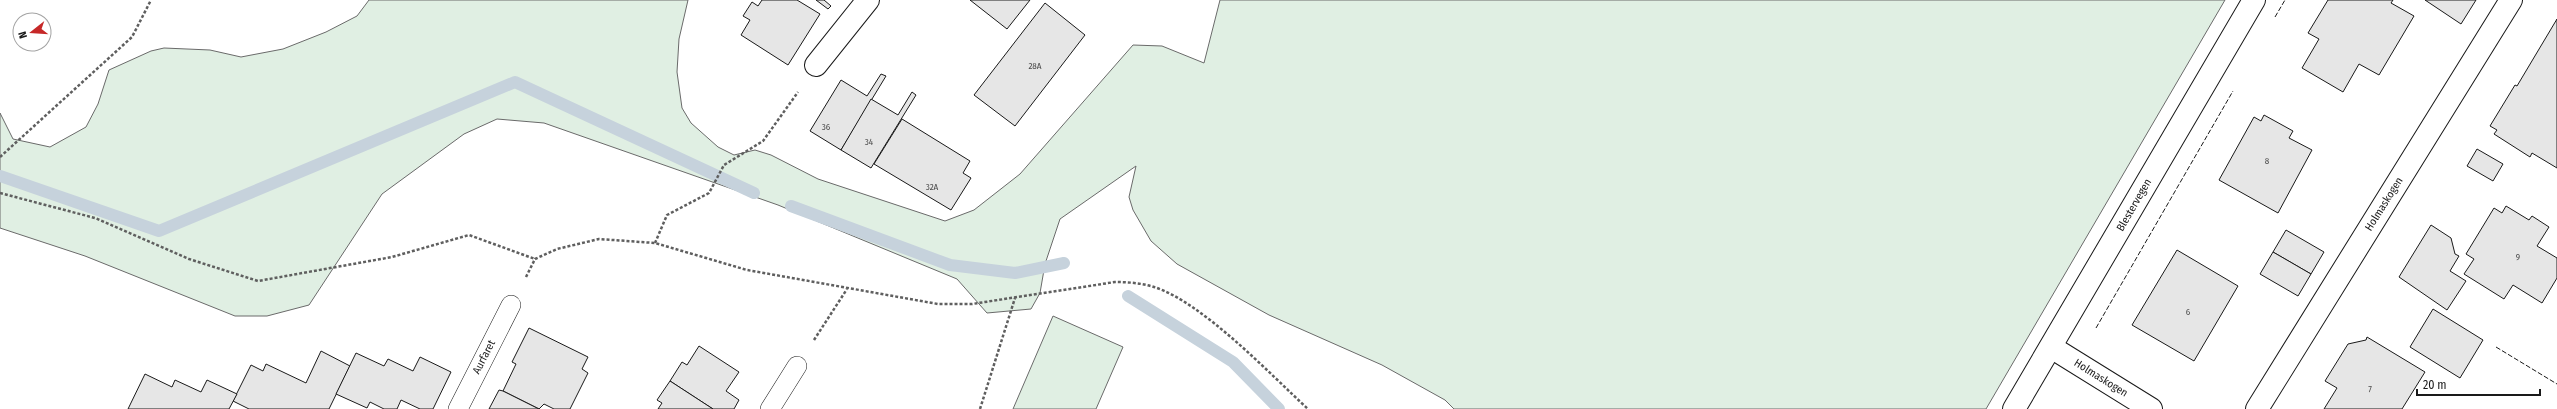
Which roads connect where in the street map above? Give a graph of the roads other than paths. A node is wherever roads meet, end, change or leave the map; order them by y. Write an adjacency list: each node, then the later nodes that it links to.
1 (868, 0): 4 (street)
2 (2254, 0): 6 (street, Blestervegen)
3 (2511, 0): 12 (street, Holmaskogen)
4 (816, 65)
5 (511, 305): 8 (lane, Aurfaret)
6 (2050, 347): 10 (street, Blestervegen); 11 (street, Holmaskogen)
7 (797, 366): 9 (lane)
8 (458, 409)
9 (770, 409)
10 (2014, 409)
11 (2151, 409)
12 (2257, 409)

